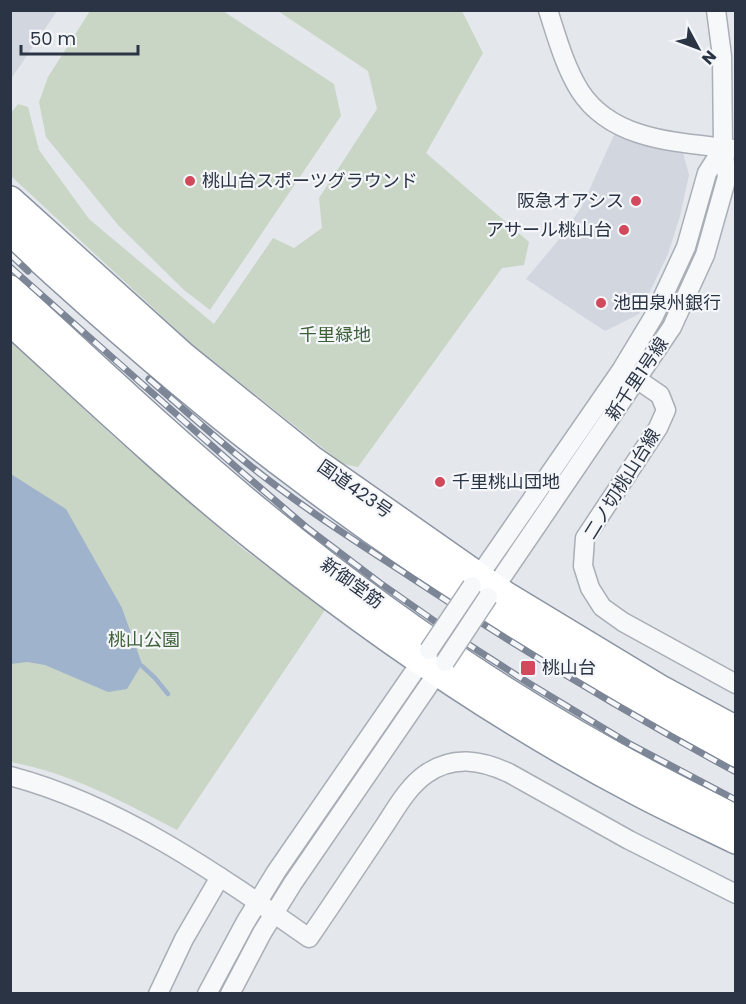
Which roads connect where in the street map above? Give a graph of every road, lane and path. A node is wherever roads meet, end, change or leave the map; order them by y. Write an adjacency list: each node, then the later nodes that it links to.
1 (548, 10): 3 (street)
2 (716, 10): 3 (street, 新千里1号線)
3 (729, 149): 8 (street, 新千里1号線); 9 (street, 新千里1号線)
4 (10, 200): 10 (highway, 国道423号)
5 (10, 232): 14 (highway)
6 (10, 289): 16 (highway, 新御堂筋)
7 (10, 321): 11 (highway)
8 (622, 369): 9 (street, 二ノ切桃山台線); 10 (street, 新千里1号線)
9 (638, 379): 10 (street, 新千里1号線); 12 (street, 二ノ切桃山台線)
10 (483, 587): 11 (street, bridge); 13 (highway, 国道423号)
11 (433, 661): 17 (highway); 20 (street); 21 (street)
12 (735, 684)
13 (735, 730)
14 (735, 753)
15 (10, 776): 18 (street)
16 (735, 818)
17 (735, 840)
18 (220, 877): 20 (street); 22 (street)
19 (735, 894): 21 (street)
20 (257, 901): 21 (street); 23 (street)
21 (274, 913): 24 (street)
22 (158, 993)
23 (207, 993)
24 (230, 993)

